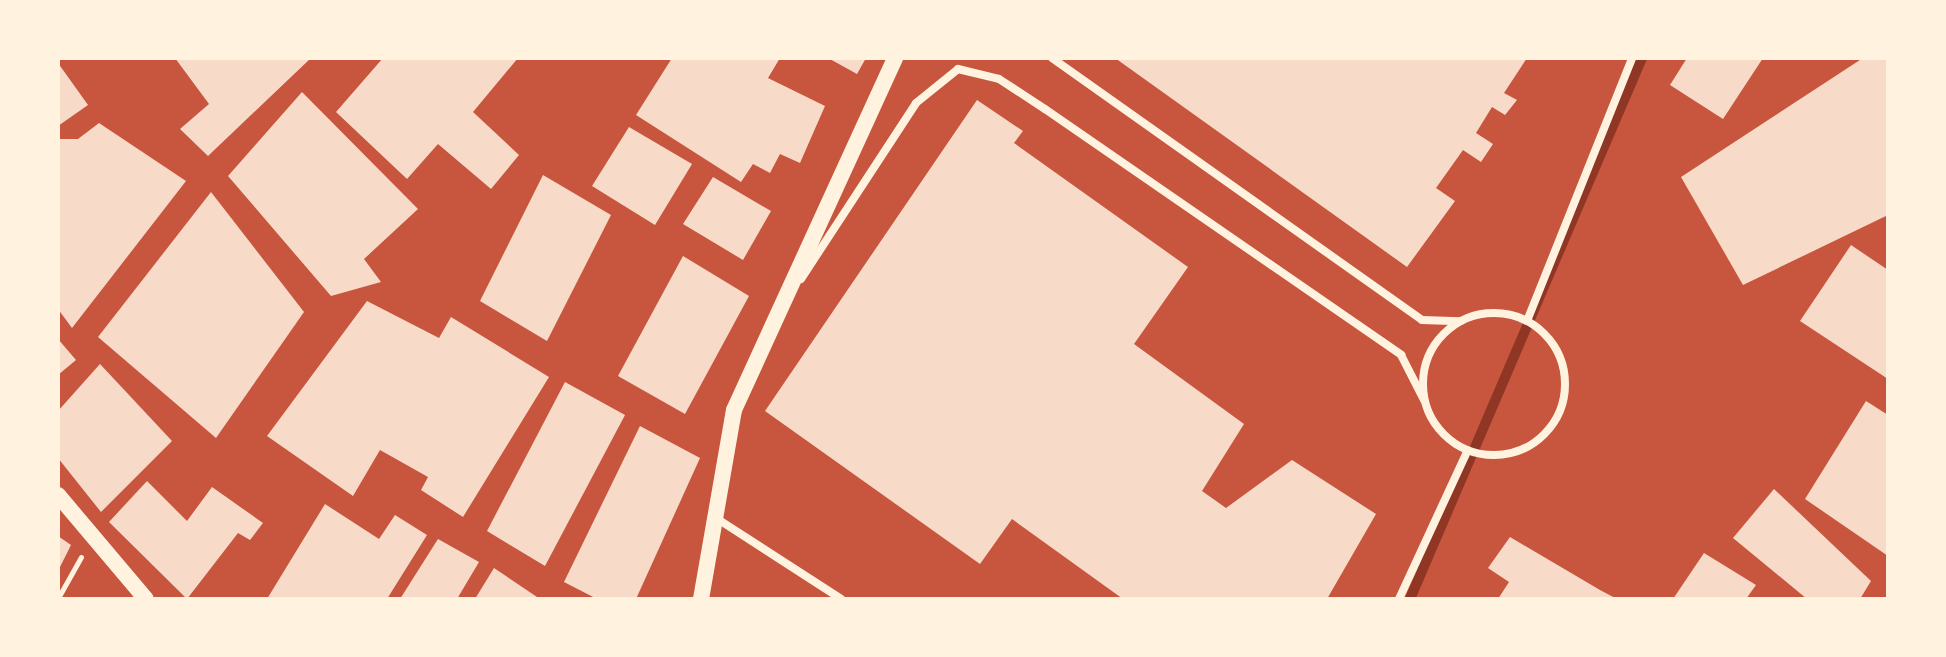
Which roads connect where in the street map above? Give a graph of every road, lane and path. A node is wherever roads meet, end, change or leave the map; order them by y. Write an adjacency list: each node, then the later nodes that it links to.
1 (895, 58): 6 (main road)
2 (1052, 58): 4 (street)
3 (1632, 58): 5 (street)
4 (1460, 321): 5 (street); 7 (street)
5 (1527, 321): 8 (street)
6 (772, 323): 7 (street); 10 (main road)
7 (1424, 400): 8 (street)
8 (1468, 450): 16 (street)
9 (58, 495): 11 (main road)
10 (715, 518): 14 (main road); 15 (street)
11 (92, 536): 12 (path); 13 (main road)
12 (58, 598)
13 (146, 599)
14 (701, 599)
15 (841, 599)
16 (1399, 599)

